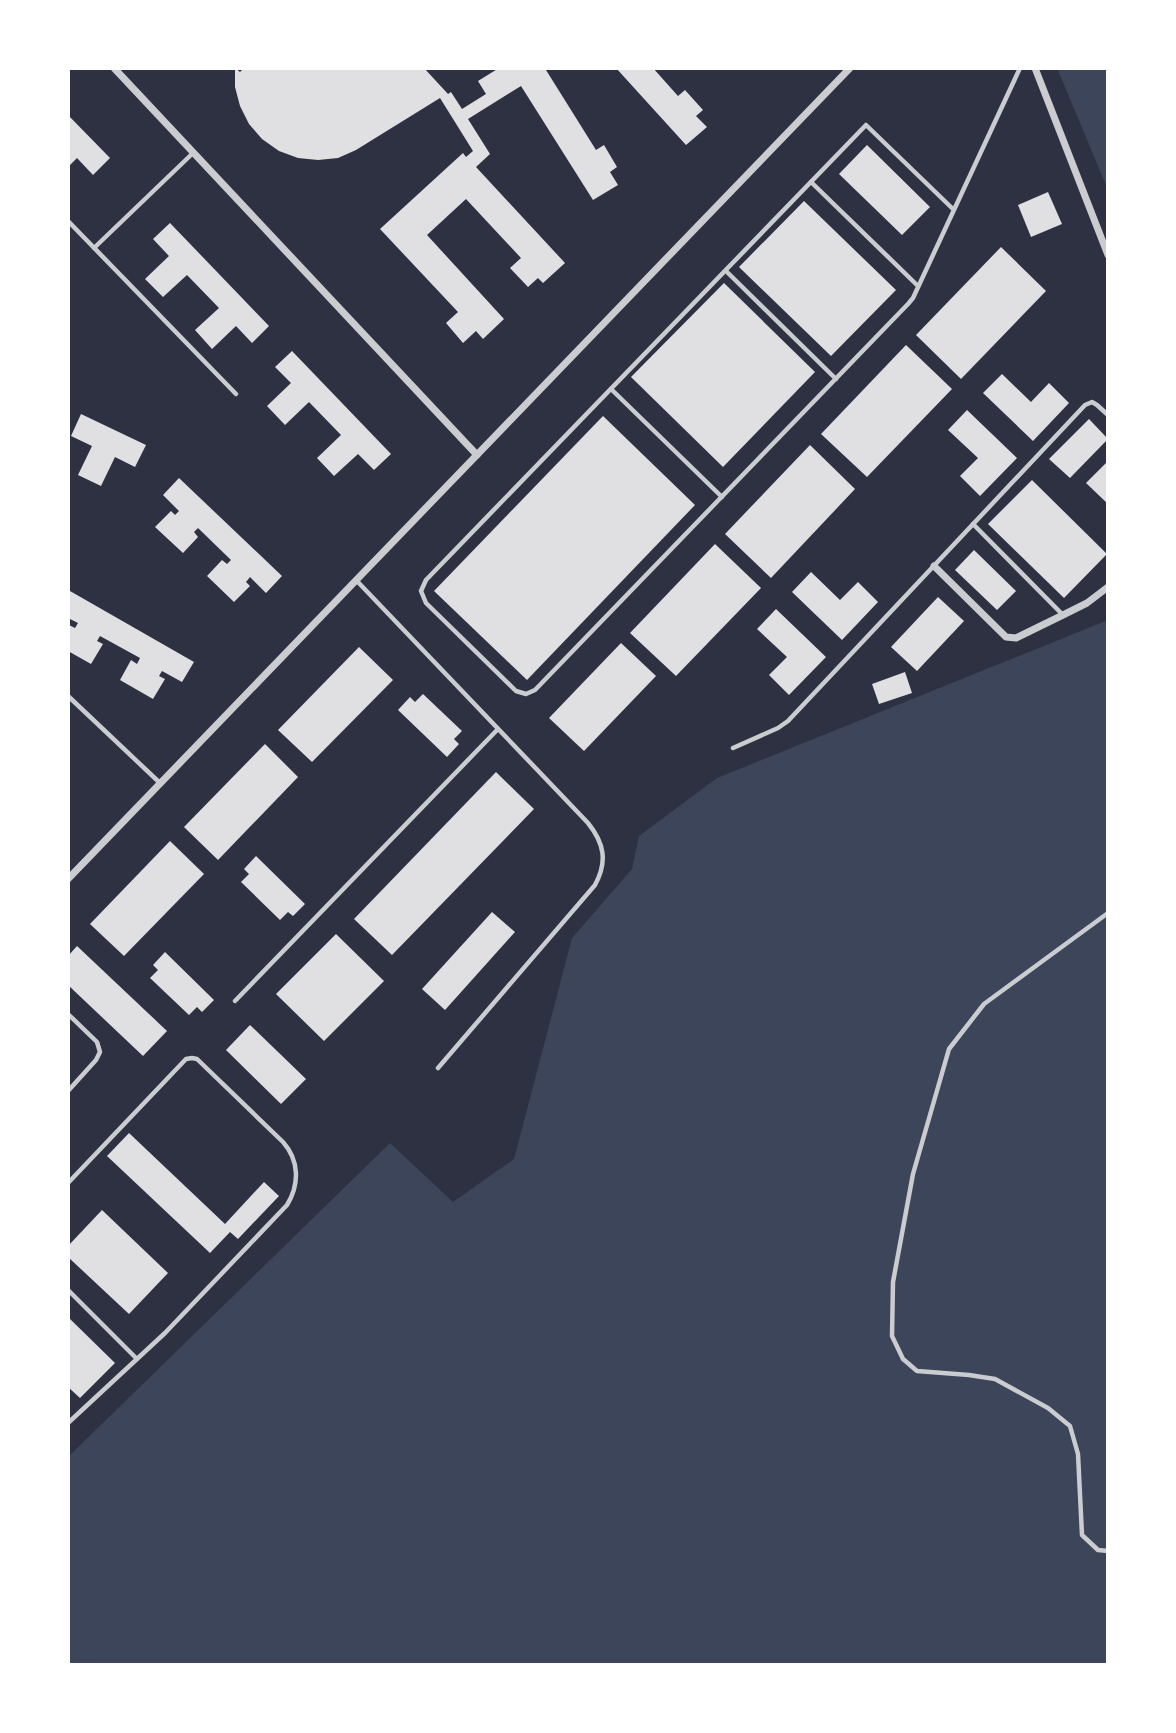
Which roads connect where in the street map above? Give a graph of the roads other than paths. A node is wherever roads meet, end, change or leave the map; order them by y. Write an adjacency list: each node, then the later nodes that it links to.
1 (114, 68): 5 (street)
2 (850, 68): 17 (street)
3 (1020, 68): 7 (lane)
4 (1034, 68): 10 (street)
5 (193, 153): 9 (lane); 17 (street)
6 (811, 182): 7 (lane); 11 (lane); 12 (lane)
7 (954, 210): 12 (lane)
8 (68, 221): 9 (lane)
9 (94, 248): 15 (lane)
10 (1108, 255)
11 (726, 271): 13 (lane); 14 (lane)
12 (918, 286): 13 (lane)
13 (836, 379): 18 (lane)
14 (611, 389): 18 (lane); 18 (lane)
15 (236, 394)
16 (1108, 415): 19 (lane)
17 (477, 455): 21 (street)
18 (722, 497)
19 (973, 524): 20 (lane); 23 (lane)
20 (934, 566): 23 (street); 26 (lane)
21 (356, 580): 25 (lane); 27 (street)
22 (1108, 587): 23 (street)
23 (1063, 615)
24 (68, 696): 27 (lane)
25 (498, 729): 30 (lane); 32 (lane)
26 (733, 748)
27 (160, 783): 28 (street)
28 (68, 879)
29 (1108, 914): 38 (lane)
30 (235, 1001)
31 (68, 1014): 33 (lane)
32 (438, 1068)
33 (68, 1091)
34 (68, 1183): 36 (lane)
35 (68, 1290): 36 (lane)
36 (137, 1359): 37 (lane)
37 (68, 1423)
38 (1108, 1551)

